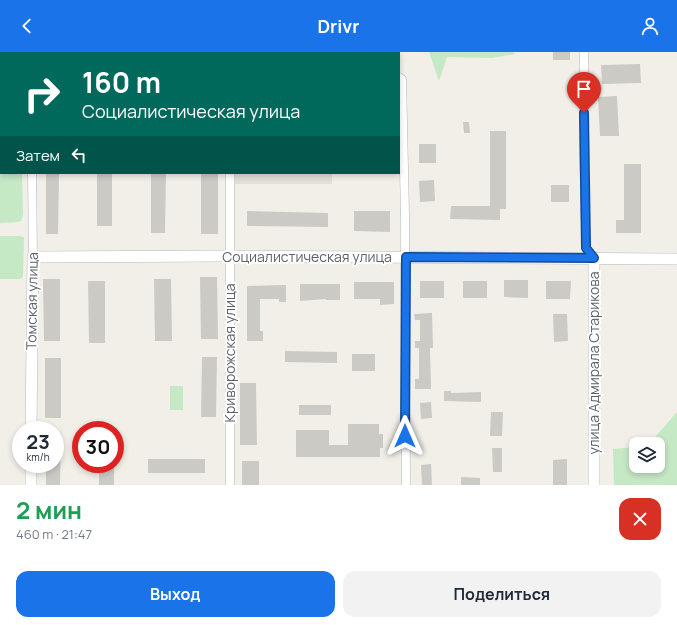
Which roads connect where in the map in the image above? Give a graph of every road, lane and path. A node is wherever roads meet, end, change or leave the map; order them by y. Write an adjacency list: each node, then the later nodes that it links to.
1 (584, 52): 8 (street, улица Адмирала Старикова)
2 (400, 78): 7 (street)
3 (32, 174): 6 (street, Томская улица)
4 (230, 174): 5 (street, Криворожская улица)
5 (230, 256): 6 (street, Социалистическая улица); 7 (street, Социалистическая улица); 13 (street, Криворожская улица)
6 (33, 257): 10 (street, Томская улица)
7 (406, 257): 8 (street, Социалистическая улица); 14 (street)
8 (594, 258): 9 (street, Социалистическая улица); 15 (street, улица Адмирала Старикова)
9 (677, 259)
10 (31, 421)
11 (31, 473): 12 (street)
12 (31, 485)
13 (230, 485)
14 (406, 485)
15 (594, 485)

